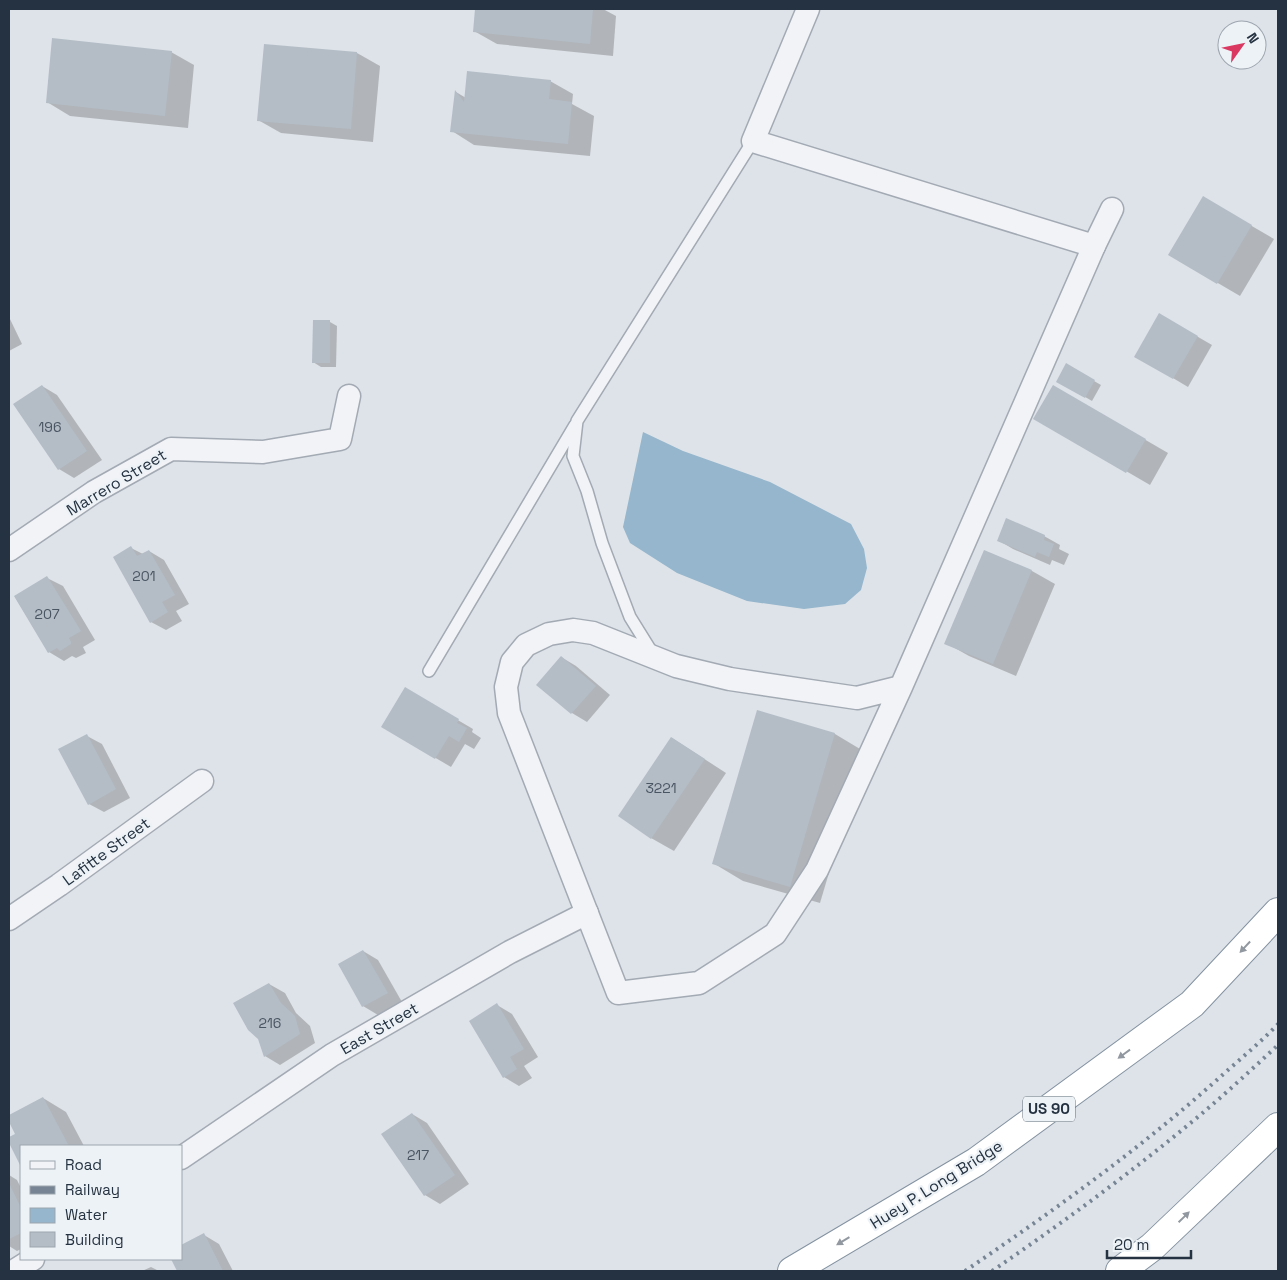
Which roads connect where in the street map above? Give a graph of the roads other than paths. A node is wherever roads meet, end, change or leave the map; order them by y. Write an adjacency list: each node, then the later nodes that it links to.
1 (808, 9): 2 (street)
2 (754, 141): 4 (street); 6 (lane)
3 (1112, 209): 4 (street)
4 (1094, 246): 10 (street)
5 (349, 396): 7 (street, Marrero Street)
6 (577, 421): 8 (lane); 9 (lane)
7 (9, 550)
8 (656, 658): 10 (street); 13 (street)
9 (429, 671)
10 (901, 687): 13 (street)
11 (202, 781): 14 (street, Lafitte Street)
12 (1278, 912): 19 (highway, Huey P. Long Bridge / US 90, one-way to 19)
13 (587, 913): 16 (street, East Street)
14 (9, 919)
15 (1278, 1127): 20 (highway, one-way to 15)
16 (182, 1157)
17 (31, 1260): 18 (street)
18 (14, 1271)
19 (792, 1271)
20 (1120, 1271)

